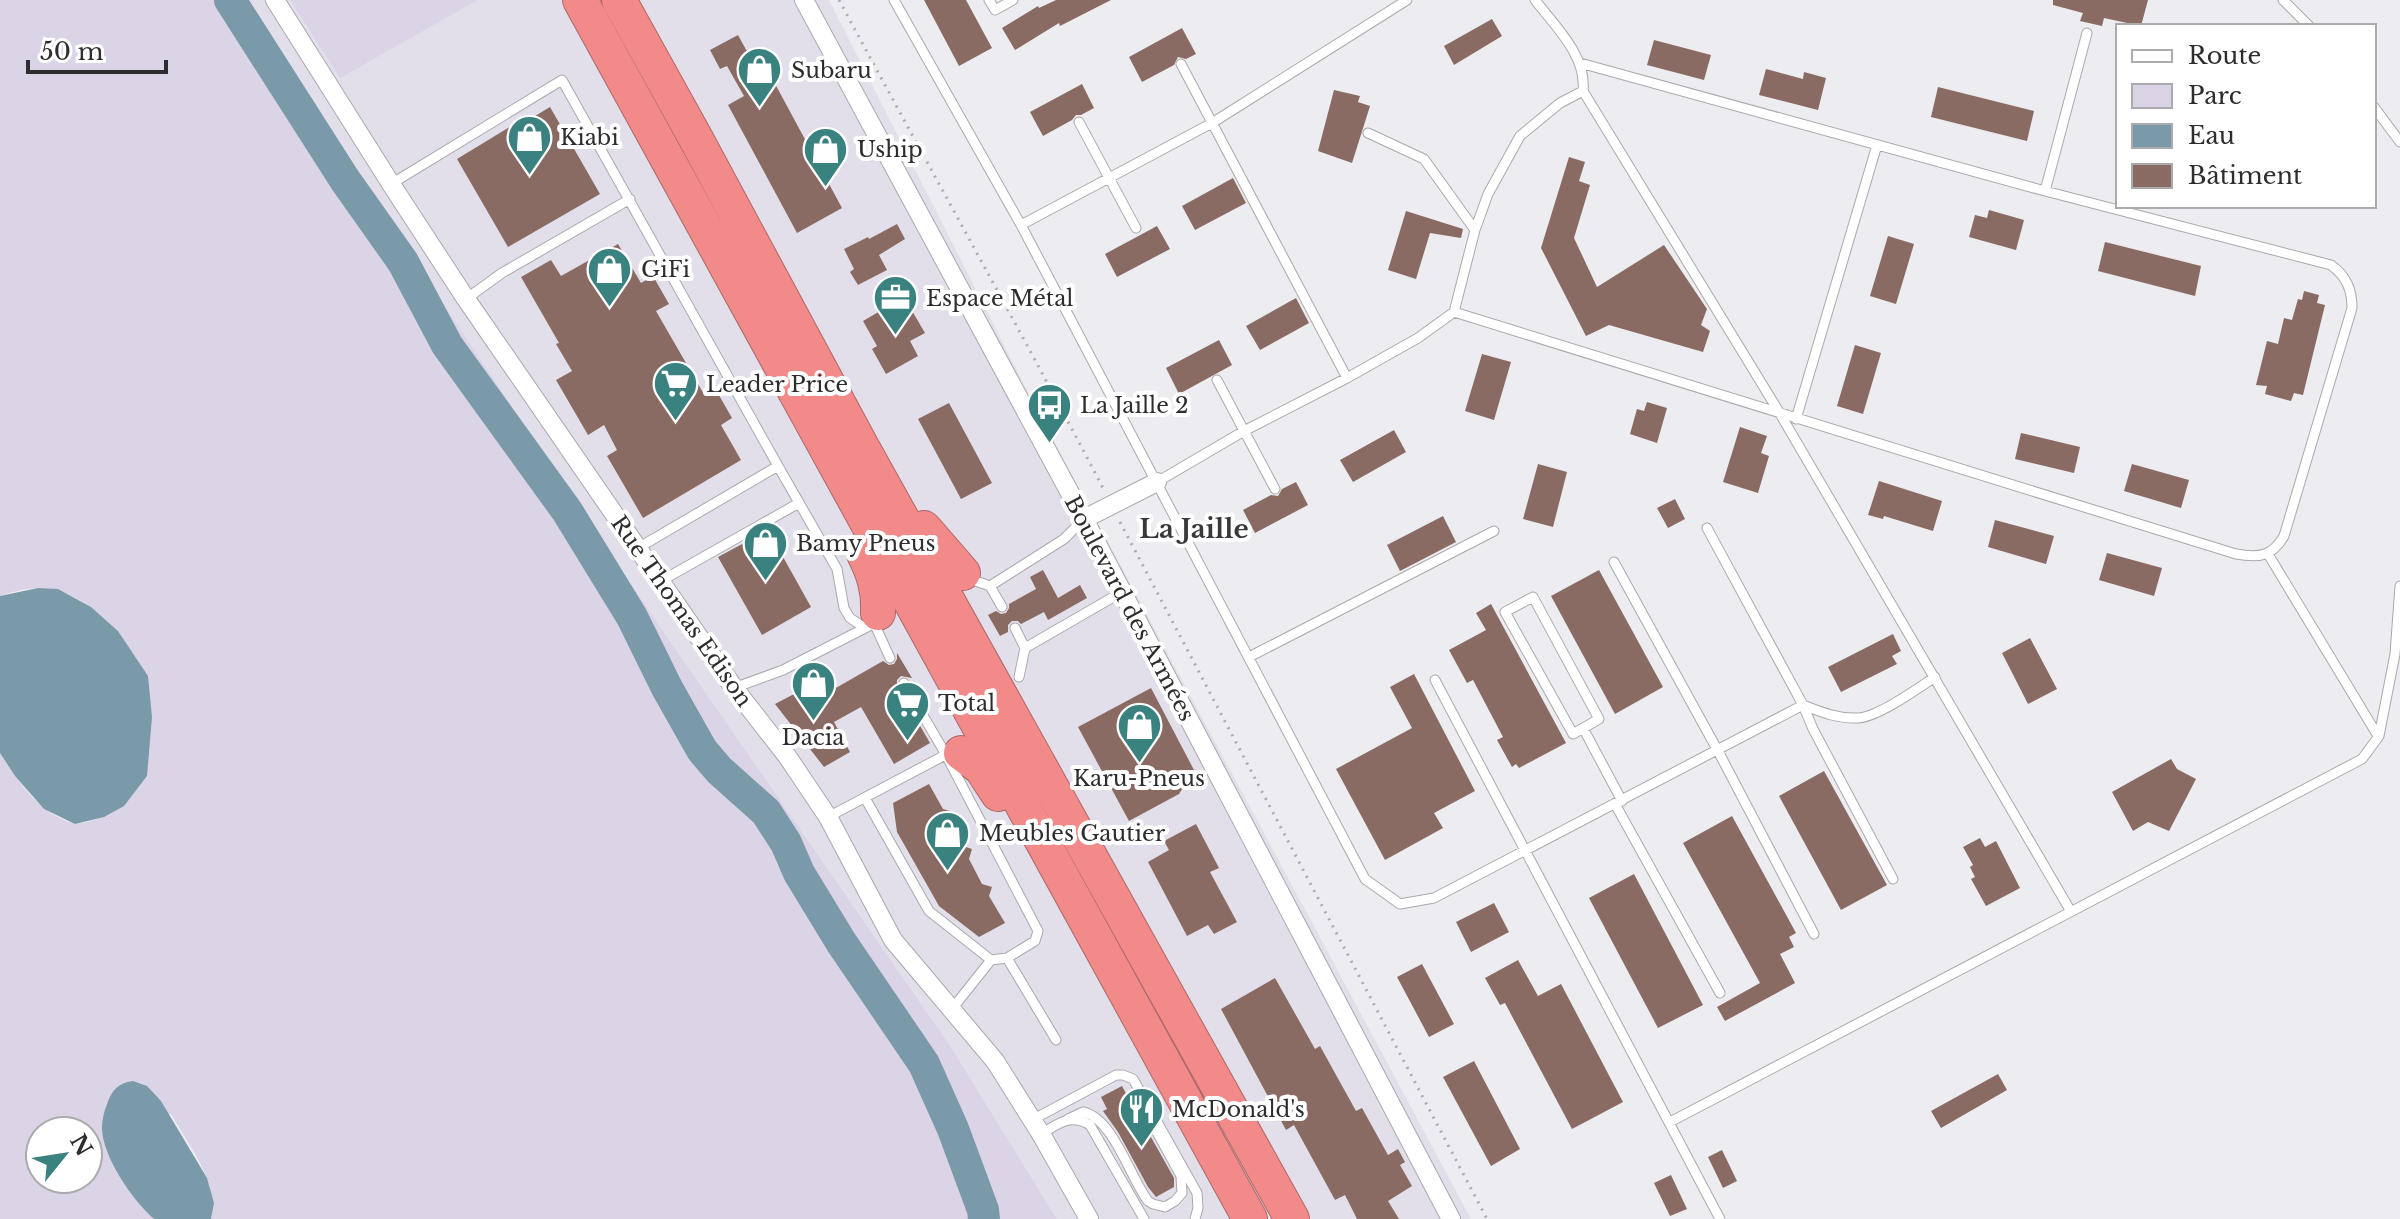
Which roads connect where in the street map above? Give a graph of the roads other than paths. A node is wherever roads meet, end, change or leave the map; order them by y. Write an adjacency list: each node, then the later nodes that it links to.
1 (275, 0): 23 (street, Rue Thomas Edison)
2 (580, 0): 31 (highway)
3 (619, 0): 37 (highway)
4 (804, 0): 42 (street, Boulevard des Armées)
5 (894, 0): 26 (lane)
6 (989, 0): 7 (lane)
7 (1013, 0)
8 (1407, 0): 18 (lane)
9 (1535, 0): 13 (lane)
10 (2283, 0): 11 (lane)
11 (2307, 24)
12 (2087, 33): 24 (lane)
13 (1580, 63): 15 (lane); 21 (lane)
14 (1181, 64): 18 (lane)
15 (1583, 91): 28 (lane); 34 (lane)
16 (2376, 110): 20 (lane)
17 (1079, 122): 22 (lane)
18 (1212, 123): 22 (lane); 32 (lane)
19 (1368, 133): 28 (lane)
20 (2400, 142)
21 (1877, 145): 24 (lane); 35 (lane)
22 (1110, 178): 26 (lane); 27 (lane)
23 (391, 184): 25 (lane); 29 (street, Rue Thomas Edison)
24 (2045, 191): 46 (lane)
25 (630, 199): 29 (lane); 38 (lane)
26 (1021, 225): 39 (lane)
27 (1136, 228)
28 (1475, 230): 30 (lane)
29 (466, 299): 45 (street, Rue Thomas Edison)
30 (1454, 312): 32 (lane); 34 (lane)
31 (774, 353): 53 (highway); 75 (highway)
32 (1347, 378): 36 (lane)
33 (1217, 380): 36 (lane)
34 (1779, 412): 35 (lane); 58 (lane)
35 (1796, 419): 46 (lane)
36 (1244, 431): 39 (lane); 40 (lane)
37 (862, 447): 48 (highway); 73 (highway)
38 (778, 466): 41 (lane); 45 (lane)
39 (1157, 482): 42 (street); 55 (lane)
40 (1275, 489)
41 (799, 503): 49 (lane); 53 (lane)
42 (1084, 519): 48 (lane); 51 (street, Boulevard des Armées)
43 (1707, 528): 62 (lane)
44 (1494, 531): 55 (lane)
45 (638, 548): 49 (street, Rue Thomas Edison)
46 (2268, 554): 64 (lane)
47 (1614, 562): 65 (lane)
48 (976, 579): 52 (lane)
49 (661, 581): 61 (street, Rue Thomas Edison)
50 (2400, 586): 64 (lane)
51 (1122, 592): 57 (lane); 92 (street, Boulevard des Armées)
52 (1002, 607)
53 (872, 622): 56 (lane); 61 (lane)
54 (1015, 628): 57 (lane)
55 (1249, 657): 70 (lane)
56 (890, 658)
57 (1022, 663): 73 (highway)
58 (1935, 677): 62 (lane); 72 (lane)
59 (1435, 680): 70 (lane)
60 (904, 683): 66 (lane)
61 (734, 688): 69 (street, Rue Thomas Edison)
62 (1803, 705): 65 (lane); 71 (lane)
63 (1583, 728): 63 (lane); 68 (lane)
64 (2379, 736): 72 (lane)
65 (1718, 751): 68 (lane); 74 (lane)
66 (953, 753): 67 (lane); 75 (highway); 76 (lane)
67 (865, 798): 69 (lane); 77 (lane)
68 (1618, 802): 70 (lane); 78 (lane)
69 (828, 817): 80 (street, Rue Thomas Edison)
70 (1524, 851): 84 (lane)
71 (1893, 879)
72 (2070, 910): 84 (lane)
73 (1122, 914): 91 (highway)
74 (1814, 934)
75 (1094, 937): 79 (highway)
76 (1007, 958): 77 (lane); 81 (lane)
77 (991, 960): 80 (lane)
78 (1720, 993)
79 (1128, 999): 89 (highway); 90 (highway)
80 (952, 1009): 85 (street, Rue Thomas Edison)
81 (1056, 1040)
82 (1144, 1095): 83 (lane); 85 (lane); 88 (lane)
83 (1068, 1119): 85 (lane); 87 (lane)
84 (1670, 1122): 93 (lane)
85 (1036, 1127): 86 (street, Rue Thomas Edison)
86 (1089, 1219)
87 (1144, 1219)
88 (1195, 1219)
89 (1221, 1219)
90 (1250, 1219)
91 (1292, 1219)
92 (1451, 1219)
93 (1720, 1219)

